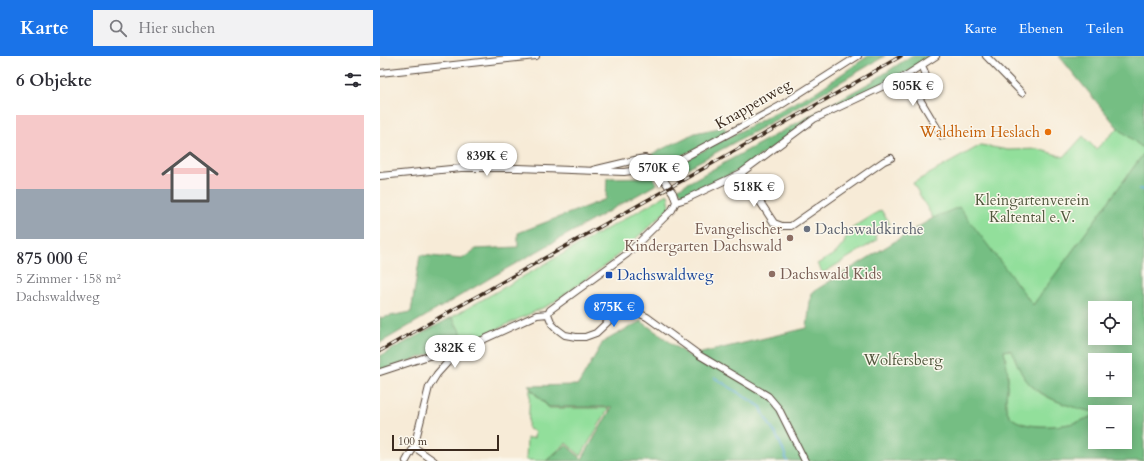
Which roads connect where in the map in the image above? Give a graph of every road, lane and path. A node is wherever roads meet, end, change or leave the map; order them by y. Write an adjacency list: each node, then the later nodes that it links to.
1 (536, 56): 6 (street)
2 (858, 56): 12 (street, Knappenweg)
3 (936, 56): 5 (street)
4 (986, 56): 7 (street)
5 (922, 66): 8 (street); 13 (street)
6 (380, 73)
7 (1022, 93)
8 (942, 136)
9 (892, 158): 13 (street)
10 (654, 164): 11 (street); 11 (street); 12 (street)
11 (593, 170): 14 (street)
12 (659, 171): 15 (street)
13 (741, 173): 15 (street)
14 (380, 176)
15 (676, 202): 16 (street)
16 (548, 314): 17 (street); 22 (street)
17 (456, 354): 18 (street); 19 (street)
18 (380, 372)
19 (414, 447): 20 (street); 21 (street)
20 (406, 461)
21 (434, 461)
22 (805, 461)

